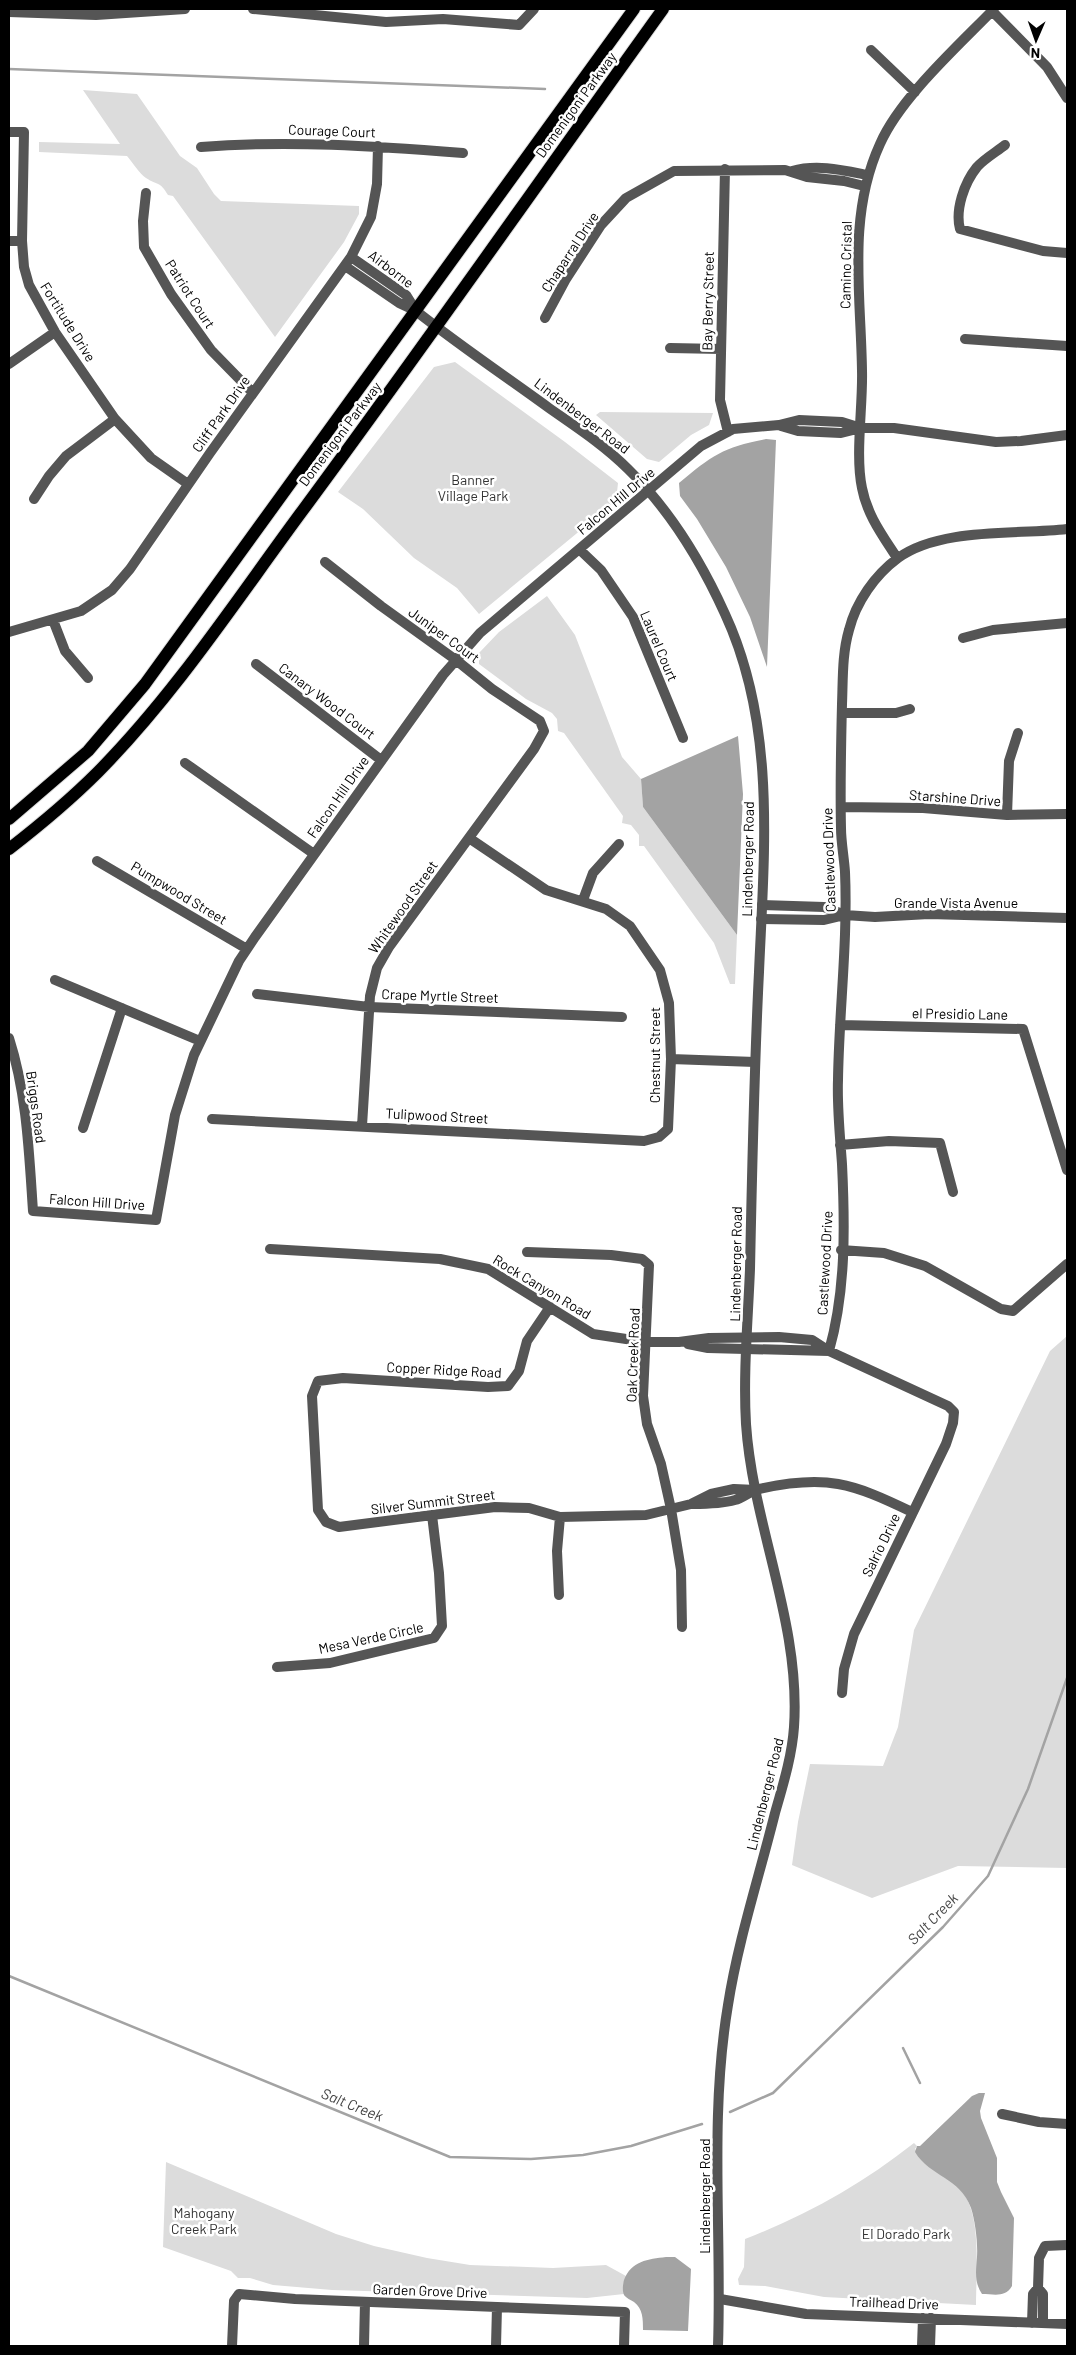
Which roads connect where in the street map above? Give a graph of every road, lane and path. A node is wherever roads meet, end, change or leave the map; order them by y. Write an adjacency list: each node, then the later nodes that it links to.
1 (186, 9): 7 (street)
2 (254, 9): 3 (street)
3 (534, 9)
4 (634, 9): 25 (main road, Domenigoni Parkway)
5 (663, 9): 27 (main road, Domenigoni Parkway)
6 (993, 10): 9 (street, Camino Cristal); 10 (street)
7 (9, 11)
8 (871, 50): 9 (street)
9 (915, 92): 18 (street, Camino Cristal)
10 (1067, 98)
11 (9, 132): 22 (street, Fortitude Drive)
12 (378, 146): 14 (street, Courage Court); 15 (street, Courage Court); 24 (street, Cliff Park Drive)
13 (1004, 146): 23 (street)
14 (201, 147)
15 (463, 153)
16 (725, 169): 17 (street, Chaparral Drive); 26 (street, Chaparral Drive); 32 (street, Bay Berry Street)
17 (792, 171): 18 (street, Chaparral Drive); 19 (street, Chaparral Drive)
18 (867, 175): 19 (street, Camino Cristal)
19 (864, 186): 36 (street, Camino Cristal)
20 (146, 193): 34 (street, Patriot Court)
21 (9, 241): 22 (street)
22 (22, 241): 28 (street, Fortitude Drive)
23 (1067, 253)
24 (348, 262): 25 (street, Airborne); 34 (street, Cliff Park Drive)
25 (416, 311): 27 (street, Lindenberger Road); 63 (main road, Domenigoni Parkway)
26 (545, 318)
27 (437, 327): 40 (street, Lindenberger Road); 66 (main road, Domenigoni Parkway)
28 (55, 332): 33 (street); 35 (street, Fortitude Drive)
29 (965, 339): 30 (street)
30 (1067, 346)
31 (670, 348): 32 (street)
32 (721, 349): 37 (street, Bay Berry Street)
33 (9, 364)
34 (253, 393): 39 (street, Cliff Park Drive)
35 (116, 419): 39 (street, Fortitude Drive); 41 (street)
36 (861, 428): 37 (street, Falcon Hill Drive); 38 (street, Falcon Hill Drive); 44 (street, Camino Cristal)
37 (728, 432): 40 (street, Falcon Hill Drive)
38 (1067, 435)
39 (188, 484): 46 (street, Cliff Park Drive)
40 (649, 491): 43 (street, Falcon Hill Drive); 70 (street, Lindenberger Road)
41 (34, 499)
42 (1067, 529): 44 (street, Castlewood Drive)
43 (580, 550): 50 (street, Falcon Hill Drive); 57 (street, Laurel Court)
44 (897, 558): 54 (street, Castlewood Drive)
45 (325, 562): 50 (street, Juniper Court)
46 (53, 620): 48 (street, Cliff Park Drive); 52 (street)
47 (1067, 622): 49 (street)
48 (9, 632)
49 (963, 638)
50 (456, 660): 55 (street, Juniper Court); 58 (street, Falcon Hill Drive)
51 (256, 664): 58 (street, Canary Wood Court)
52 (88, 678)
53 (910, 710): 54 (street)
54 (842, 713): 60 (street, Castlewood Drive)
55 (544, 731): 64 (street, Whitewood Street)
56 (1018, 733): 62 (street)
57 (683, 738)
58 (381, 760): 67 (street, Falcon Hill Drive)
59 (185, 763): 67 (street)
60 (841, 807): 62 (street, Starshine Drive); 71 (street, Castlewood Drive)
61 (1067, 814): 62 (street, Starshine Drive)
62 (1006, 815)
63 (9, 819)
64 (469, 838): 69 (street, Chestnut Street); 77 (street, Whitewood Street)
65 (619, 844): 69 (street)
66 (9, 849)
67 (314, 854): 74 (street, Falcon Hill Drive)
68 (97, 860): 74 (street, Pumpwood Street)
69 (583, 900): 83 (street, Chestnut Street)
70 (762, 905): 71 (street, Grande Vista Avenue); 73 (street, Lindenberger Road)
71 (845, 915): 72 (street, Grande Vista Avenue); 73 (street, Grande Vista Avenue); 80 (street, Castlewood Drive)
72 (1067, 918)
73 (761, 919): 84 (street, Lindenberger Road)
74 (247, 949): 82 (street, Falcon Hill Drive)
75 (54, 980): 78 (street)
76 (257, 994): 77 (street, Crape Myrtle Street)
77 (369, 1007): 79 (street, Crape Myrtle Street); 86 (street, Whitewood Street)
78 (122, 1008): 82 (street); 87 (street)
79 (622, 1017)
80 (840, 1026): 89 (street, Castlewood Drive); 90 (street, el Presidio Lane)
81 (9, 1038): 92 (street, Briggs Road)
82 (200, 1041): 92 (street, Falcon Hill Drive)
83 (671, 1059): 84 (street); 88 (street, Chestnut Street)
84 (755, 1062): 98 (street, Lindenberger Road)
85 (212, 1119): 86 (street, Tulipwood Street)
86 (362, 1126): 88 (street, Tulipwood Street)
87 (83, 1128)
88 (659, 1136)
89 (840, 1144): 91 (street); 94 (street, Castlewood Drive)
90 (1067, 1170)
91 (954, 1192)
92 (33, 1211)
93 (270, 1249): 97 (street, Rock Canyon Road)
94 (842, 1250): 96 (street); 102 (street, Castlewood Drive)
95 (527, 1252): 99 (street, Oak Creek Road)
96 (1067, 1264)
97 (550, 1307): 99 (street, Rock Canyon Road); 109 (street, Copper Ridge Road)
98 (748, 1336): 100 (street, Rock Canyon Road); 101 (street, Lindenberger Road); 102 (street, Rock Canyon Road)
99 (646, 1342): 100 (street, Rock Canyon Road); 105 (street, Oak Creek Road)
100 (679, 1342): 101 (street, Rock Canyon Road)
101 (748, 1348): 102 (street, Rock Canyon Road); 104 (street, Lindenberger Road)
102 (828, 1351): 103 (street, Rock Canyon Road)
103 (954, 1412): 106 (street, Salrio Drive)
104 (756, 1490): 105 (street, Silver Summit Street); 106 (street, Silver Summit Street); 117 (street, Lindenberger Road)
105 (671, 1509): 108 (street, Silver Summit Street); 111 (street, Oak Creek Road)
106 (912, 1512): 113 (street, Salrio Drive)
107 (432, 1514): 108 (street, Silver Summit Street); 109 (street, Silver Summit Street); 112 (street, Mesa Verde Circle)
108 (560, 1517): 110 (street)
109 (326, 1522)
110 (559, 1595)
111 (682, 1627)
112 (277, 1667)
113 (842, 1693)
114 (1002, 2114): 115 (street)
115 (1067, 2124)
116 (1067, 2245): 121 (street)
117 (720, 2299): 120 (street, Trailhead Drive); 127 (street, Lindenberger Road)
118 (365, 2302): 119 (street, Garden Grove Drive); 123 (street, Garden Grove Drive); 124 (street)
119 (497, 2307): 125 (street); 126 (street, Garden Grove Drive)
120 (927, 2318): 121 (street, Trailhead Drive); 128 (street); 129 (street)
121 (1038, 2323): 122 (street, Trailhead Drive)
122 (1067, 2324)
123 (232, 2346)
124 (364, 2346)
125 (496, 2346)
126 (624, 2346)
127 (718, 2346)
128 (922, 2346)
129 (930, 2346)

